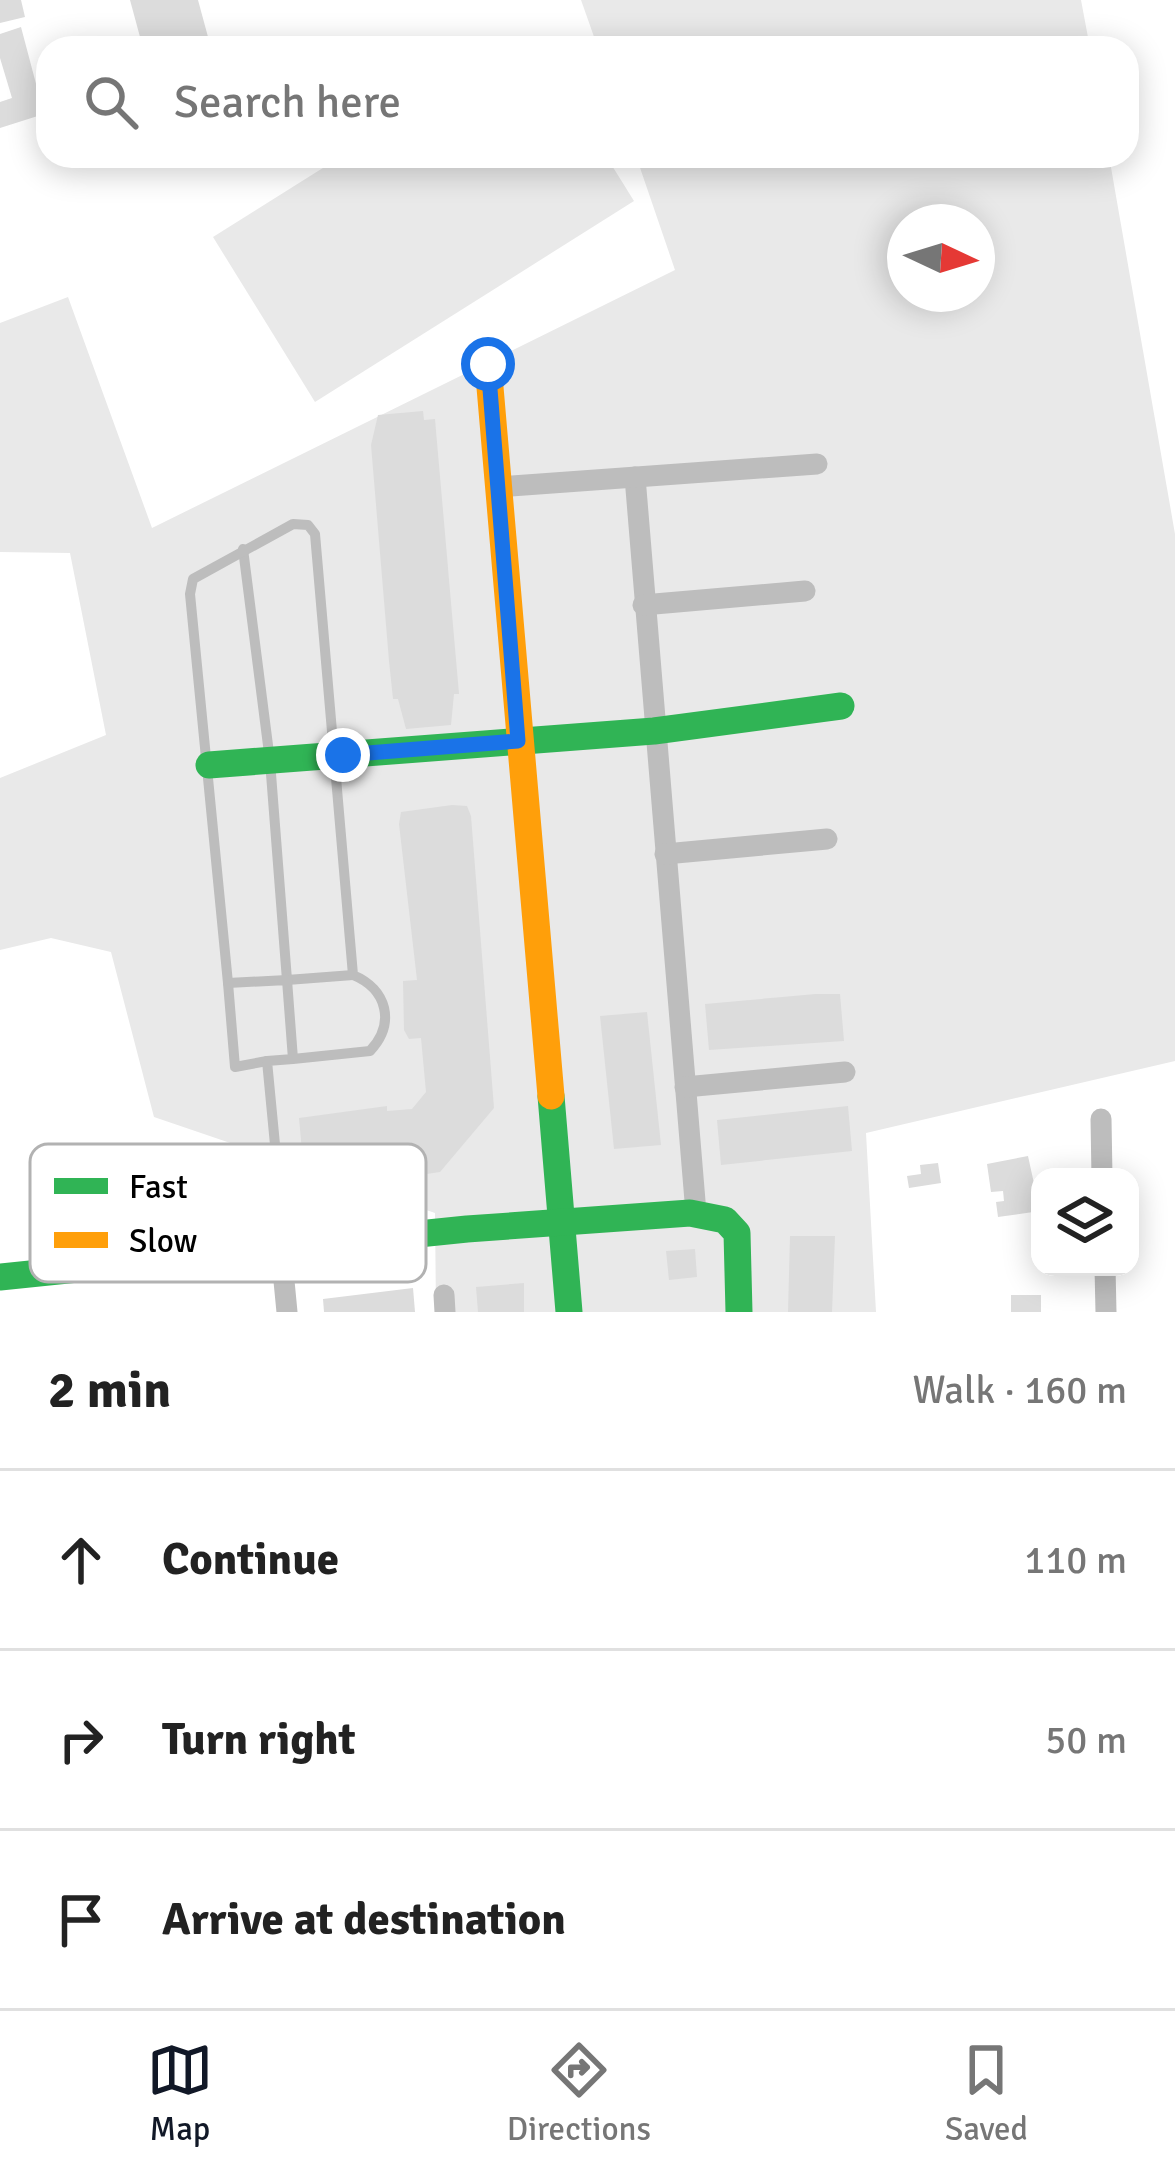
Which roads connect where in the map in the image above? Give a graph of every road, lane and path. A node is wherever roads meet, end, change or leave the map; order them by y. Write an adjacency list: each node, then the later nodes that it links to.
1 (488, 364): 4 (street)
2 (817, 464): 3 (street)
3 (635, 477): 4 (street); 7 (street)
4 (497, 487): 10 (street)
5 (243, 549): 11 (lane); 12 (lane); 13 (lane)
6 (805, 592): 7 (street)
7 (643, 605): 9 (street)
8 (842, 706): 9 (street)
9 (654, 730): 10 (street); 15 (street)
10 (518, 741): 11 (street); 27 (street)
11 (335, 756): 12 (street); 16 (lane)
12 (270, 761): 13 (street); 17 (lane)
13 (209, 765): 18 (lane)
14 (827, 838): 15 (street)
15 (665, 854): 22 (street)
16 (353, 974): 17 (lane); 19 (lane)
17 (286, 980): 18 (lane); 19 (lane)
18 (228, 983): 20 (lane)
19 (293, 1059): 20 (lane)
20 (267, 1061): 24 (lane)
21 (845, 1072): 22 (street)
22 (685, 1087): 26 (street)
23 (1100, 1119): 25 (street)
24 (275, 1144)
25 (1102, 1168)
26 (696, 1213): 27 (street); 35 (street)
27 (562, 1221): 28 (street); 34 (street)
28 (426, 1229)
29 (30, 1273): 31 (street)
30 (1105, 1276): 36 (street)
31 (0, 1277)
32 (285, 1282): 33 (street)
33 (287, 1312)
34 (569, 1312)
35 (740, 1312)
36 (1106, 1312)

